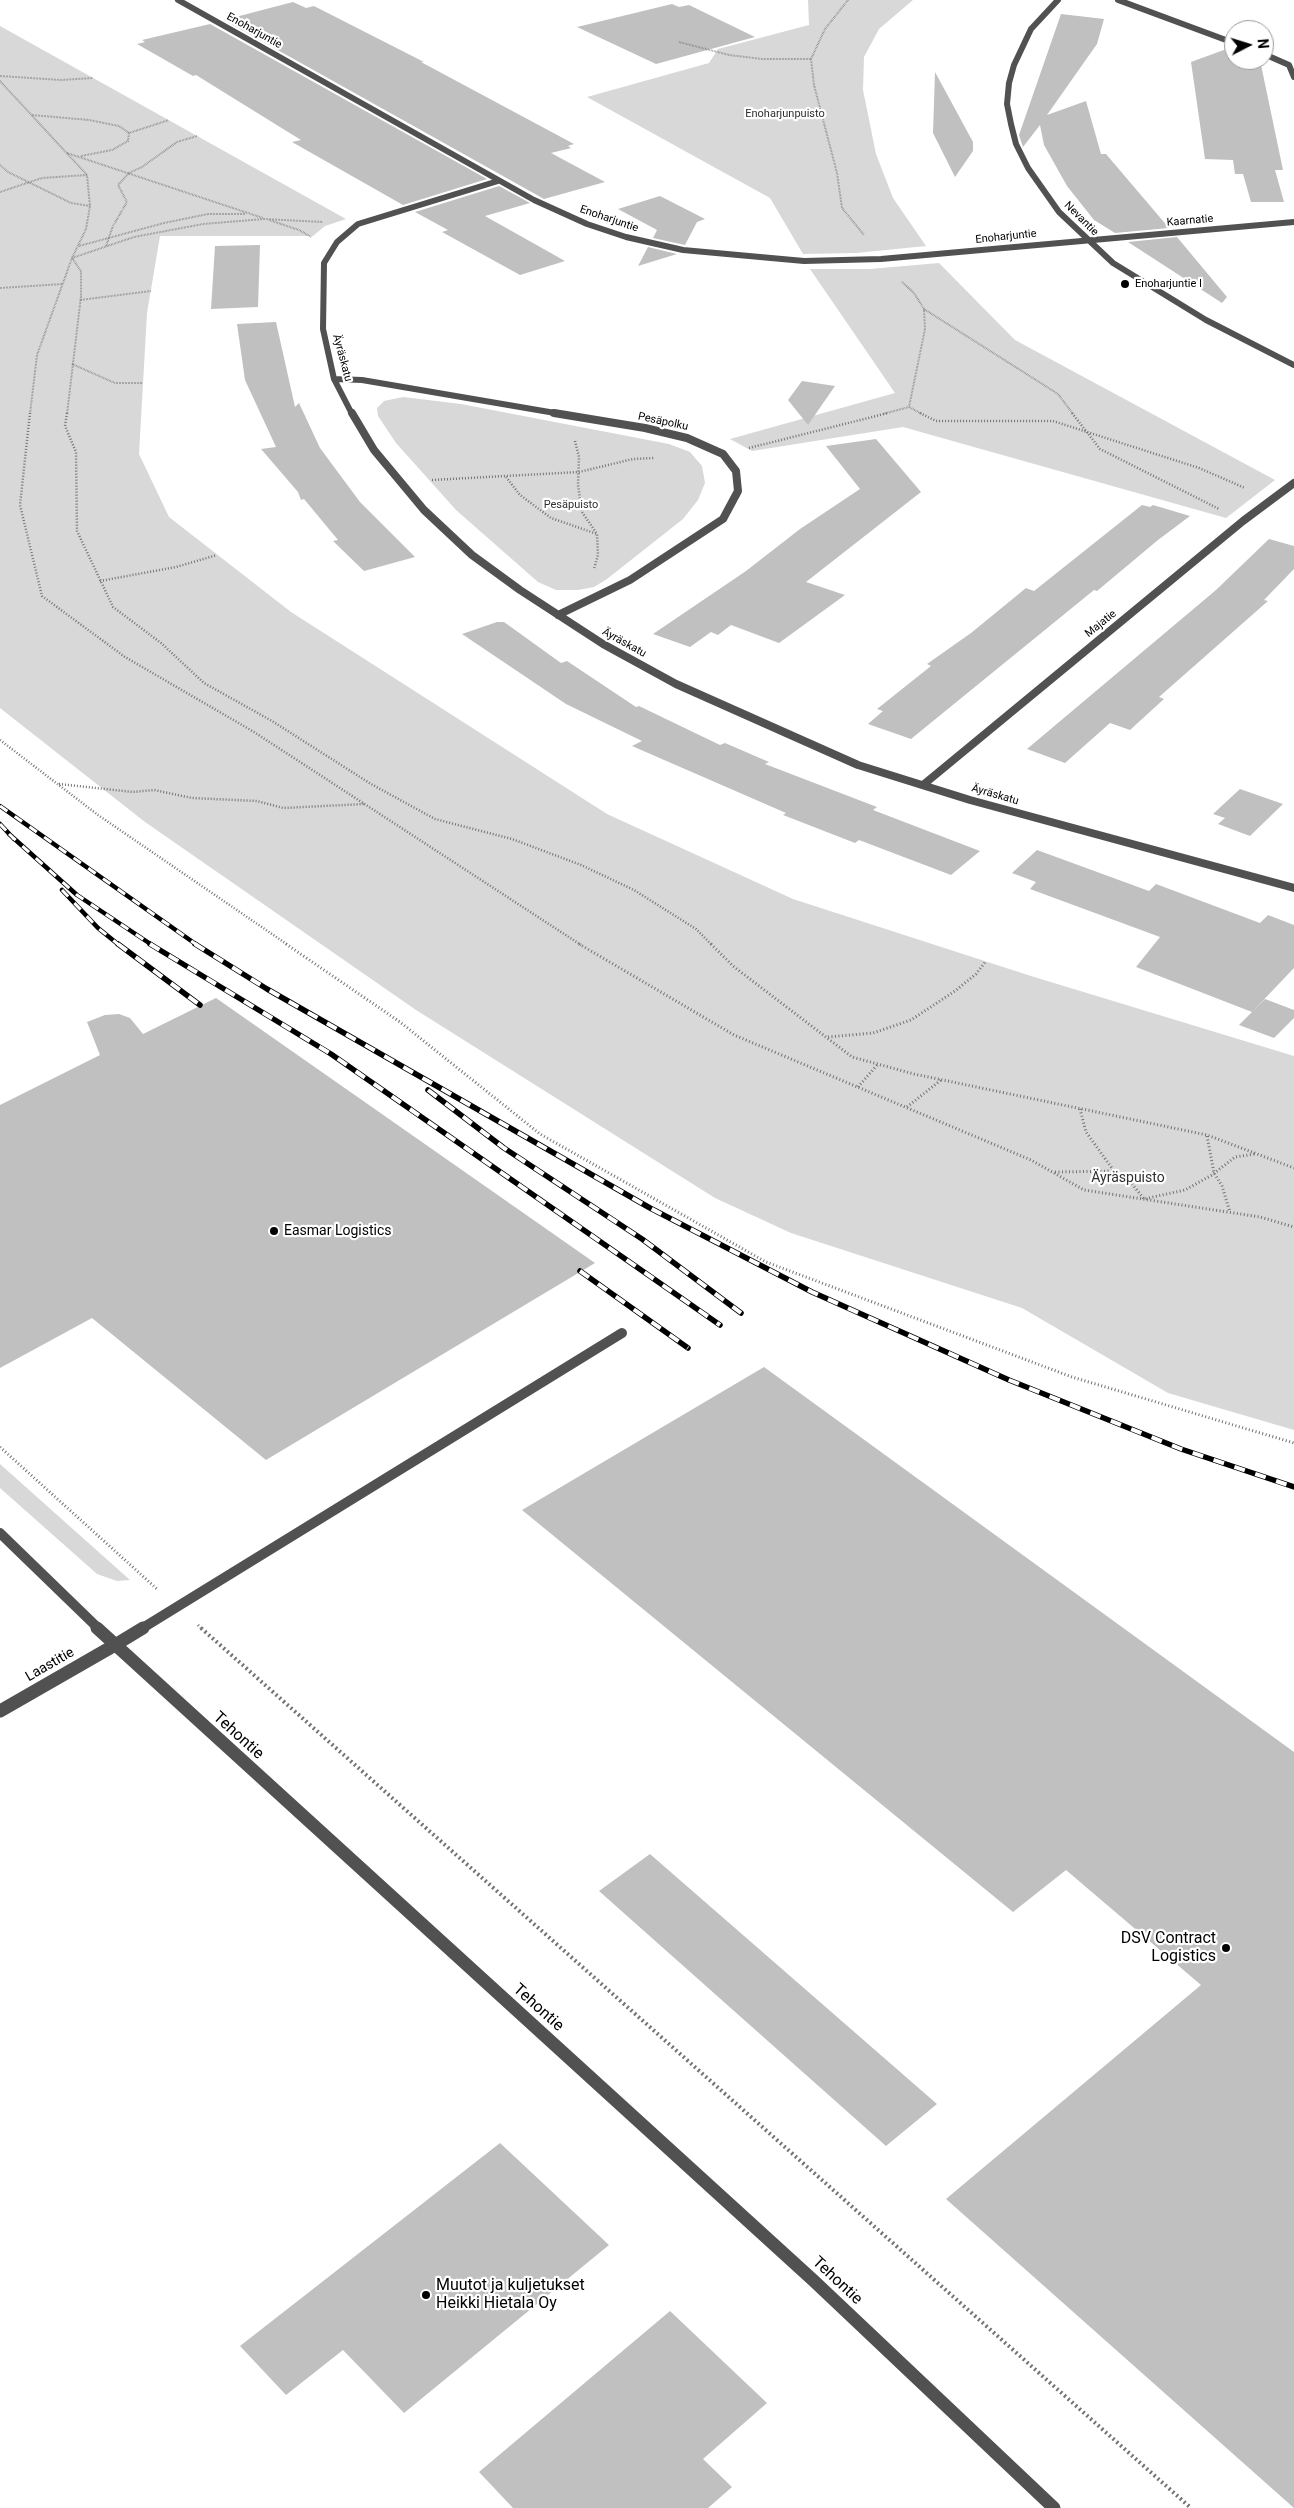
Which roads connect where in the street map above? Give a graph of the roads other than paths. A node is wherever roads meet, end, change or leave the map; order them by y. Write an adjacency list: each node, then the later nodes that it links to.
1 (178, 0): 7 (street, Enoharjuntie)
2 (1058, 0): 9 (street, Nevantie)
3 (1118, 0): 4 (street)
4 (1224, 39)
5 (1274, 58): 6 (street)
6 (1294, 78)
7 (498, 181): 9 (street, Enoharjuntie); 11 (street, Äyräskatu)
8 (1294, 222): 9 (street, Kaarnatie)
9 (1087, 240): 10 (street, Nevantie)
10 (1294, 364)
11 (334, 379): 13 (street, Äyräskatu); 13 (street, Pesäpolku)
12 (1294, 483): 14 (street, Majatie)
13 (558, 615): 14 (street, Äyräskatu)
14 (923, 785): 15 (street, Äyräskatu)
15 (1294, 888)
16 (622, 1333): 18 (street, Laastitie)
17 (0, 1534): 18 (street, Tehontie)
18 (115, 1645): 19 (street, Laastitie); 20 (street, Tehontie)
19 (0, 1712)
20 (1054, 2508)

